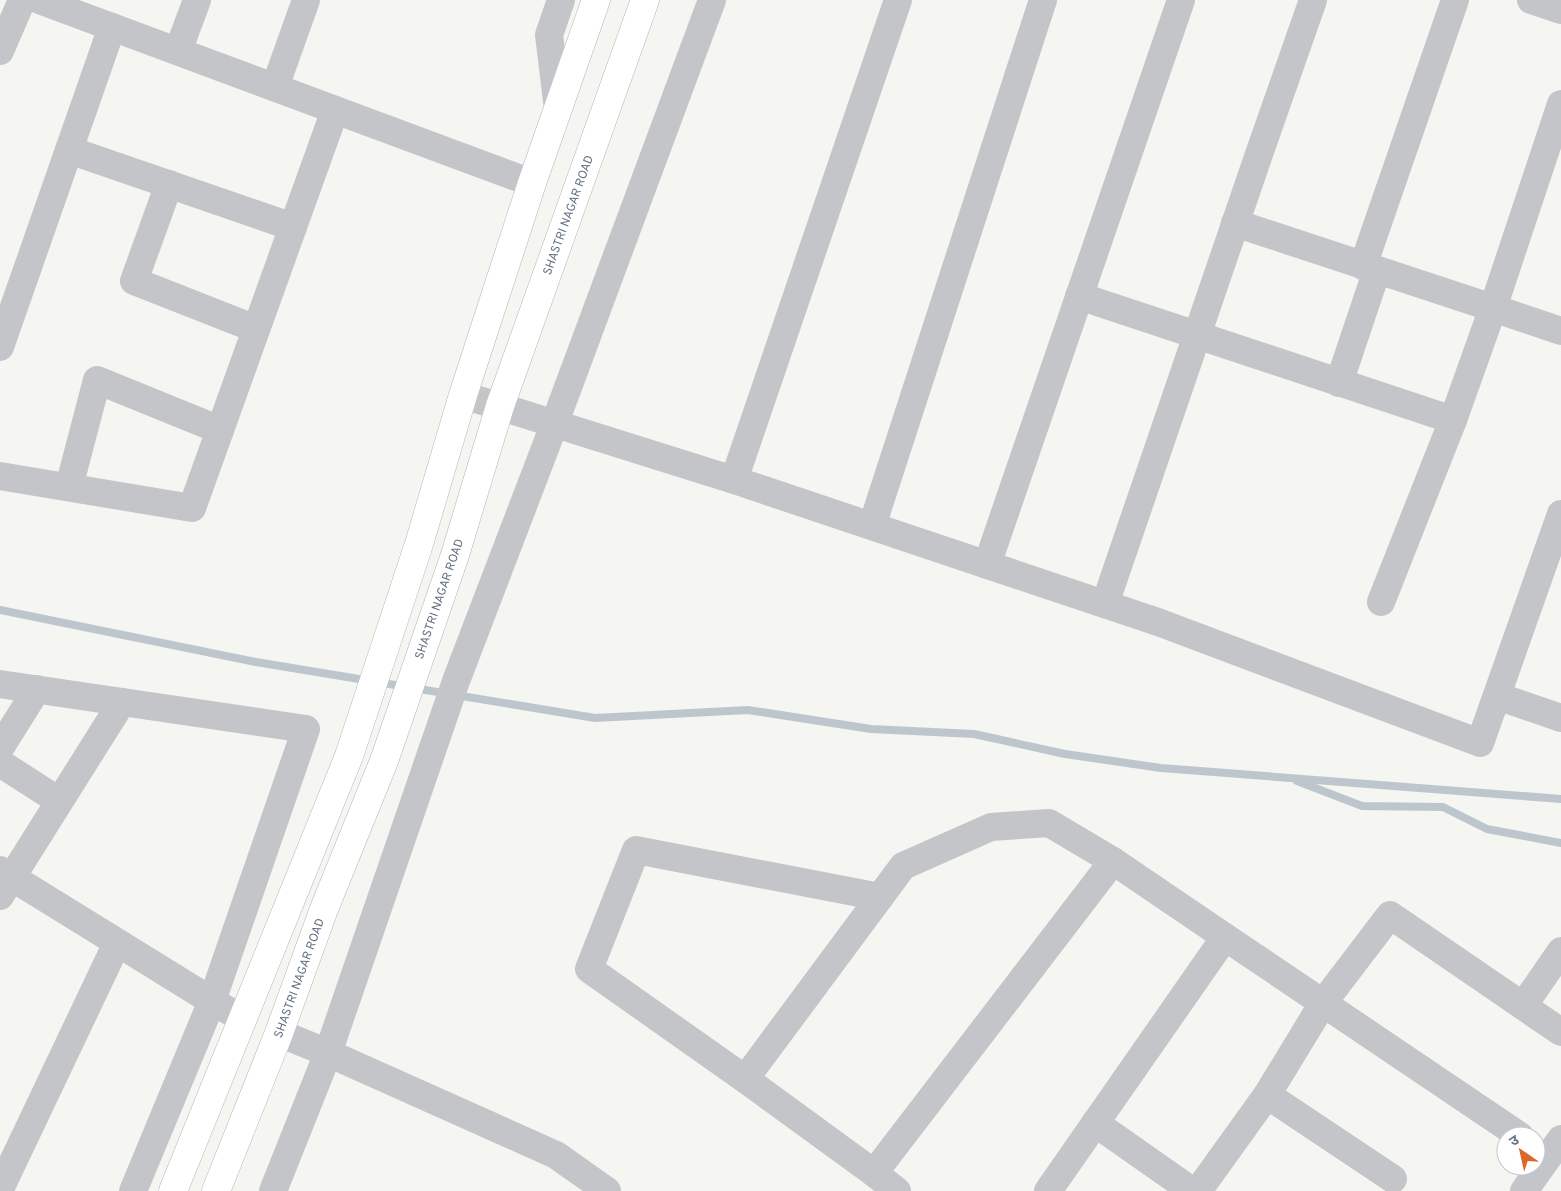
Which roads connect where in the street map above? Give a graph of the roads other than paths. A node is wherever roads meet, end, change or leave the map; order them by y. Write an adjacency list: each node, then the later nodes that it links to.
1 (22, 0): 17 (street)
2 (39, 0): 16 (street)
3 (198, 0): 18 (street)
4 (306, 0): 19 (street)
5 (561, 0): 21 (street)
6 (596, 0): 21 (highway)
7 (645, 0): 37 (highway, SHASTRI NAGAR ROAD)
8 (712, 0): 39 (street)
9 (898, 0): 42 (street)
10 (1043, 0): 45 (street)
11 (1182, 0): 29 (street)
12 (1313, 0): 26 (street)
13 (1455, 0): 28 (street)
14 (1532, 0): 15 (street)
15 (1561, 10)
16 (112, 27): 18 (street); 23 (street)
17 (0, 51)
18 (178, 52): 19 (street)
19 (275, 87): 22 (street)
20 (1561, 104): 30 (street)
21 (558, 109): 24 (highway)
22 (335, 110): 24 (street); 27 (street)
23 (69, 150): 25 (street); 33 (street)
24 (532, 183): 36 (highway)
25 (169, 184): 27 (street); 31 (street)
26 (1235, 223): 28 (street); 34 (street)
27 (293, 228): 31 (street)
28 (1370, 268): 30 (street); 35 (street)
29 (1079, 296): 34 (street); 46 (street)
30 (1493, 308): 32 (street); 38 (street)
31 (256, 329): 40 (street)
32 (1561, 331)
33 (2, 334)
34 (1197, 335): 35 (street); 48 (street)
35 (1339, 383): 38 (street)
36 (463, 395): 37 (street); 66 (highway)
37 (500, 406): 39 (street); 68 (highway, SHASTRI NAGAR ROAD)
38 (1453, 420): 47 (street)
39 (554, 425): 42 (street); 69 (street)
40 (220, 430): 43 (street); 43 (street)
41 (0, 476): 43 (street)
42 (734, 480): 45 (street)
43 (69, 487)
44 (1561, 514): 51 (street)
45 (872, 526): 46 (street)
46 (987, 564): 48 (street)
47 (1381, 602)
48 (1105, 604): 51 (street)
49 (0, 684): 50 (street)
50 (37, 689): 52 (street); 54 (street)
51 (1497, 696): 53 (street)
52 (122, 702): 56 (street); 63 (street)
53 (1561, 718)
54 (0, 748)
55 (0, 763): 56 (street)
56 (59, 801): 58 (street)
57 (1113, 861): 59 (street); 60 (street); 76 (street)
58 (4, 881): 61 (street)
59 (880, 896): 70 (street); 70 (street)
60 (1225, 937): 64 (street); 72 (street)
61 (117, 943): 63 (street); 74 (street)
62 (1561, 951): 65 (street)
63 (212, 1001): 66 (street); 79 (street)
64 (1323, 1003): 65 (street); 71 (street); 73 (street)
65 (1523, 1006): 67 (street)
66 (244, 1019): 68 (highway); 80 (highway)
67 (1561, 1032)
68 (279, 1033): 69 (street); 81 (highway, SHASTRI NAGAR ROAD)
69 (328, 1053): 82 (street); 83 (street)
70 (745, 1079): 76 (street)
71 (1268, 1095): 77 (street); 87 (street)
72 (1095, 1123): 85 (street); 86 (street)
73 (1505, 1126)
74 (8, 1149): 78 (street)
75 (1552, 1151): 88 (street)
76 (874, 1173): 84 (street)
77 (1396, 1187)
78 (0, 1190)
79 (133, 1191)
80 (172, 1191)
81 (216, 1191)
82 (273, 1191)
83 (607, 1191)
84 (897, 1191)
85 (1048, 1191)
86 (1192, 1191)
87 (1198, 1191)
88 (1524, 1191)

